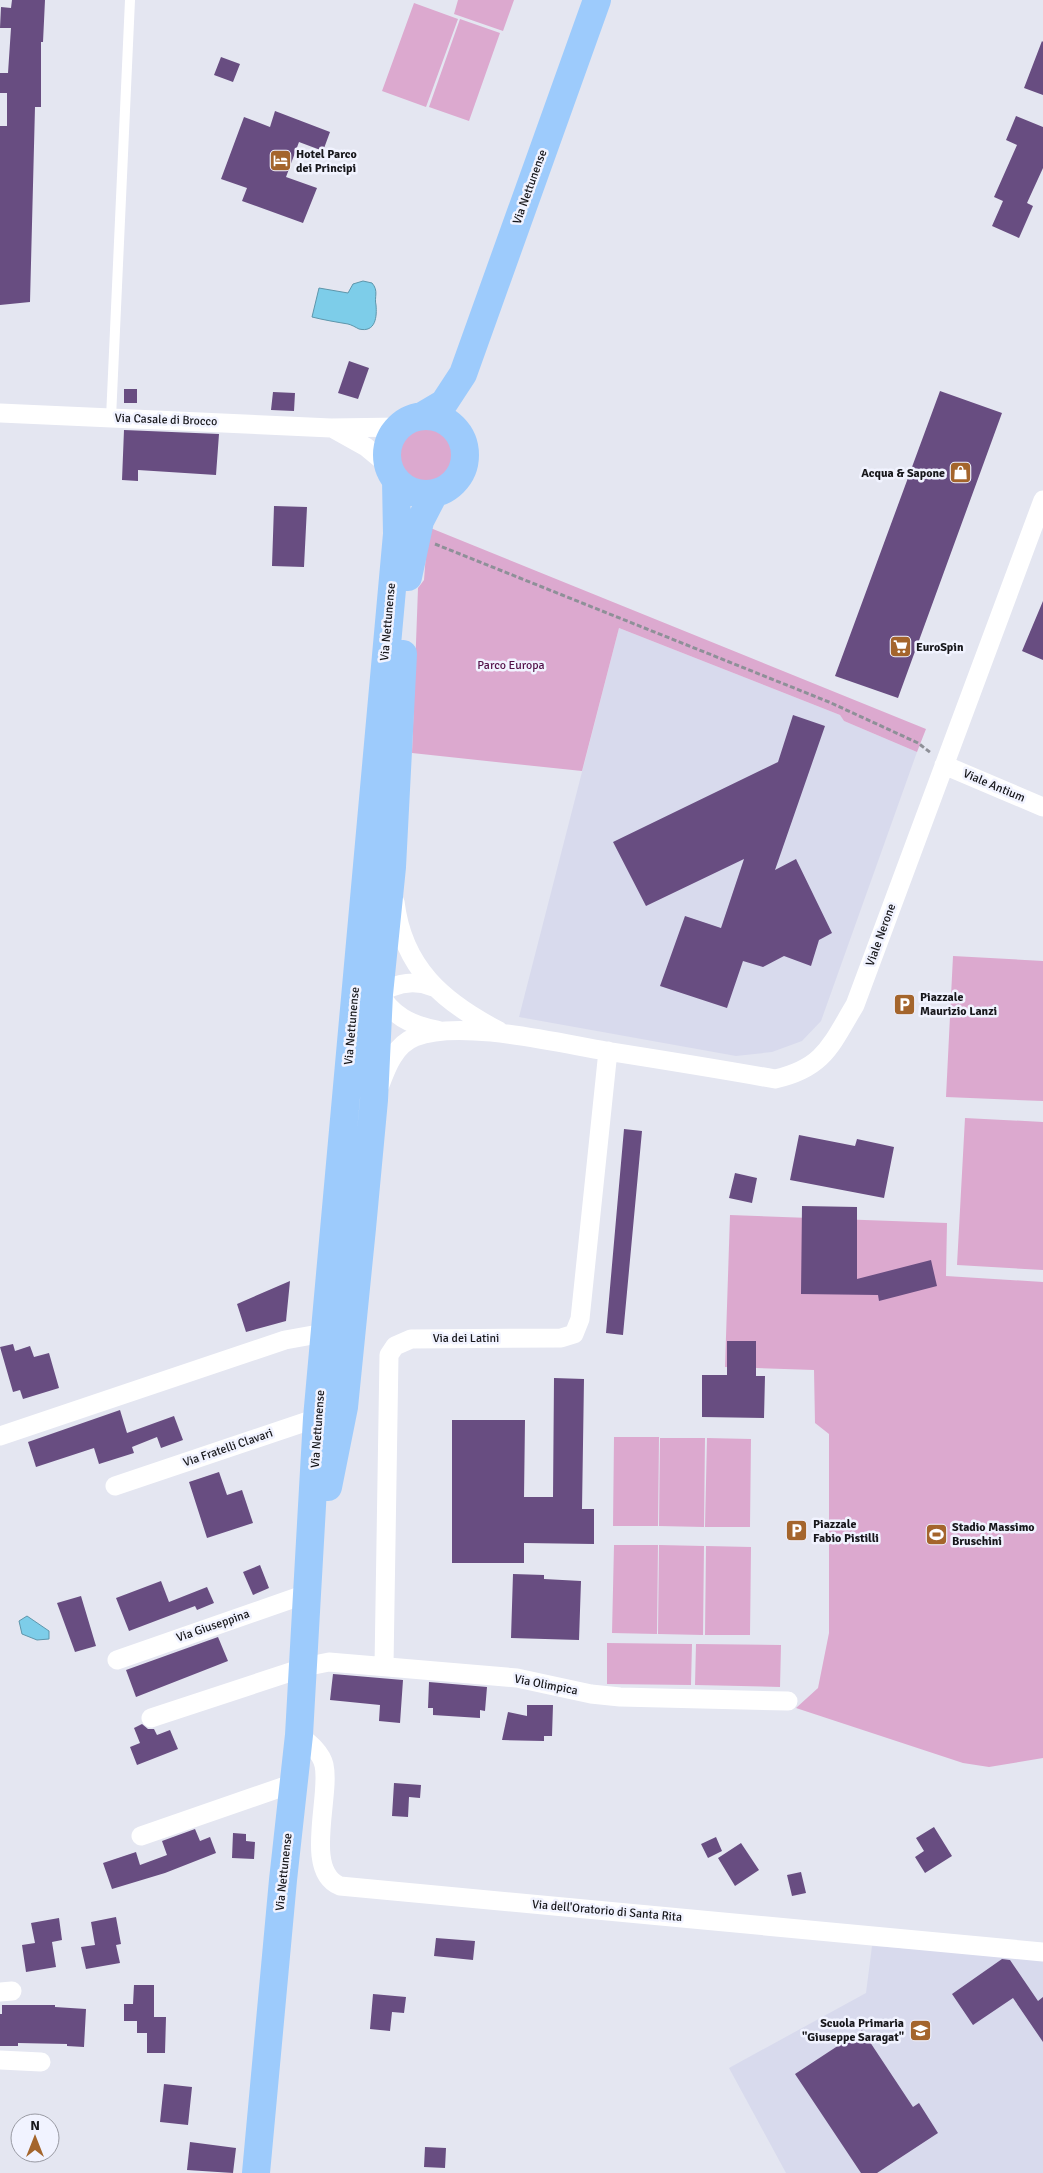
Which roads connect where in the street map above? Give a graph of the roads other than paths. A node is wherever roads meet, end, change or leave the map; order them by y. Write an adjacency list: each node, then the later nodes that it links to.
1 (130, 0): 5 (lane)
2 (596, 0): 3 (main road, Via Nettunense)
3 (463, 374): 6 (main road, Via Nettunense); 8 (main road, Via Nettunense)
4 (0, 413): 5 (street, Via Casale di Brocco)
5 (111, 418): 7 (street, Via Casale di Brocco)
6 (411, 421): 7 (street, Via Casale di Brocco); 8 (main road); 9 (main road, Via Nettunense)
7 (331, 428): 9 (street, Via Casale di Brocco)
8 (461, 436): 10 (main road, Via Nettunense)
9 (392, 473): 10 (main road); 15 (main road, Via Nettunense)
10 (434, 494): 14 (main road, Via Nettunense)
11 (1043, 500): 12 (street, Viale Nerone)
12 (944, 765): 13 (street, Viale Antium); 21 (street, Viale Nerone)
13 (1043, 807)
14 (392, 867): 16 (street, Viale Nerone); 17 (main road, Via Nettunense)
15 (358, 957): 17 (street, Viale Nerone); 18 (main road, Via Nettunense)
16 (433, 987): 17 (street, Viale Nerone); 20 (street, Viale Nerone)
17 (379, 994): 18 (street, Viale Nerone); 19 (street, Viale Nerone); 22 (main road, Via Nettunense)
18 (352, 1028): 23 (main road, Via Nettunense)
19 (447, 1032): 20 (street, Viale Nerone); 22 (street, Viale Nerone)
20 (503, 1033): 21 (street, Viale Nerone)
21 (608, 1051): 29 (street, Via dei Latini)
22 (374, 1100): 23 (main road, Via Nettunense)
23 (338, 1331): 24 (main road, Via Nettunense); 25 (street)
24 (330, 1418): 26 (street, Via Fratelli Clavari); 27 (main road, Via Nettunense)
25 (0, 1436)
26 (115, 1486)
27 (309, 1582): 28 (street, Via Giuseppina); 30 (main road, Via Nettunense)
28 (117, 1660)
29 (384, 1666): 30 (street, Via Olimpica); 31 (street, Via Olimpica)
30 (304, 1667): 32 (street, Via Olimpica); 33 (main road, Via Nettunense)
31 (788, 1701)
32 (151, 1718)
33 (299, 1735): 34 (main road, Via Nettunense); 36 (street, Via dell'Oratorio di Santa Rita)
34 (294, 1783): 35 (street); 39 (main road, Via Nettunense)
35 (141, 1836)
36 (1043, 1952)
37 (0, 2060): 38 (street)
38 (40, 2062)
39 (256, 2173)

